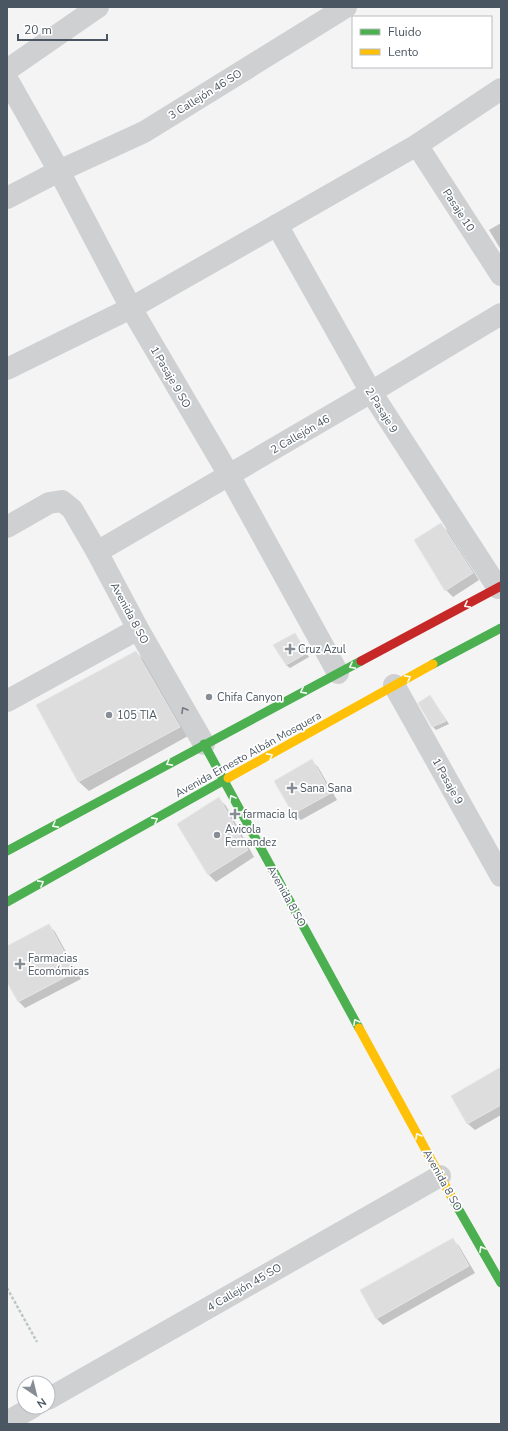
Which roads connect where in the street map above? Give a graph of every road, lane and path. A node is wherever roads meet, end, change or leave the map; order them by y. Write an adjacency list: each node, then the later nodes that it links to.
1 (98, 7): 3 (street)
2 (346, 7): 7 (street, 3 Callejón 46 SO)
3 (7, 70)
4 (7, 79): 7 (street, 1 Pasaje 9 SO)
5 (501, 89): 6 (street)
6 (417, 145): 9 (street); 10 (street, Pasaje 10)
7 (59, 171): 8 (street, 3 Callejón 46 SO); 11 (street, 1 Pasaje 9 SO)
8 (7, 198)
9 (277, 225): 11 (street); 14 (street, 2 Pasaje 9)
10 (501, 275)
11 (131, 308): 13 (street); 15 (street, 1 Pasaje 9 SO)
12 (501, 314): 14 (street, 2 Callejón 46)
13 (7, 369)
14 (370, 392): 15 (street, 2 Callejón 46); 18 (street, 2 Pasaje 9)
15 (229, 475): 17 (street, 2 Callejón 46); 21 (street, 1 Pasaje 9 SO)
16 (7, 527): 17 (street, Avenida 8 SO)
17 (98, 552): 20 (street, Avenida 8 SO)
18 (499, 587): 21 (street, one-way to 21)
19 (501, 628): 22 (street, Avenida Ernesto Albán Mosquera, one-way to 19)
20 (138, 629): 23 (street); 24 (street, Avenida 8 SO, one-way to 20)
21 (338, 673): 24 (street, one-way to 24)
22 (394, 685): 25 (street, Avenida Ernesto Albán Mosquera, one-way to 22); 27 (street, 1 Pasaje 9)
23 (7, 701)
24 (204, 744): 25 (street, Avenida 8 SO); 26 (street, one-way to 26)
25 (224, 782): 28 (street, Avenida Ernesto Albán Mosquera, one-way to 25); 29 (street, Avenida 8 SO, one-way to 25)
26 (7, 851)
27 (501, 876)
28 (7, 902)
29 (440, 1176): 30 (street, Avenida 8 SO, one-way to 29); 33 (street, 4 Callejón 45 SO)
30 (501, 1283)
31 (7, 1288): 32 (path)
32 (37, 1342)
33 (56, 1394)
34 (19, 1415): 35 (street)
35 (7, 1422)

